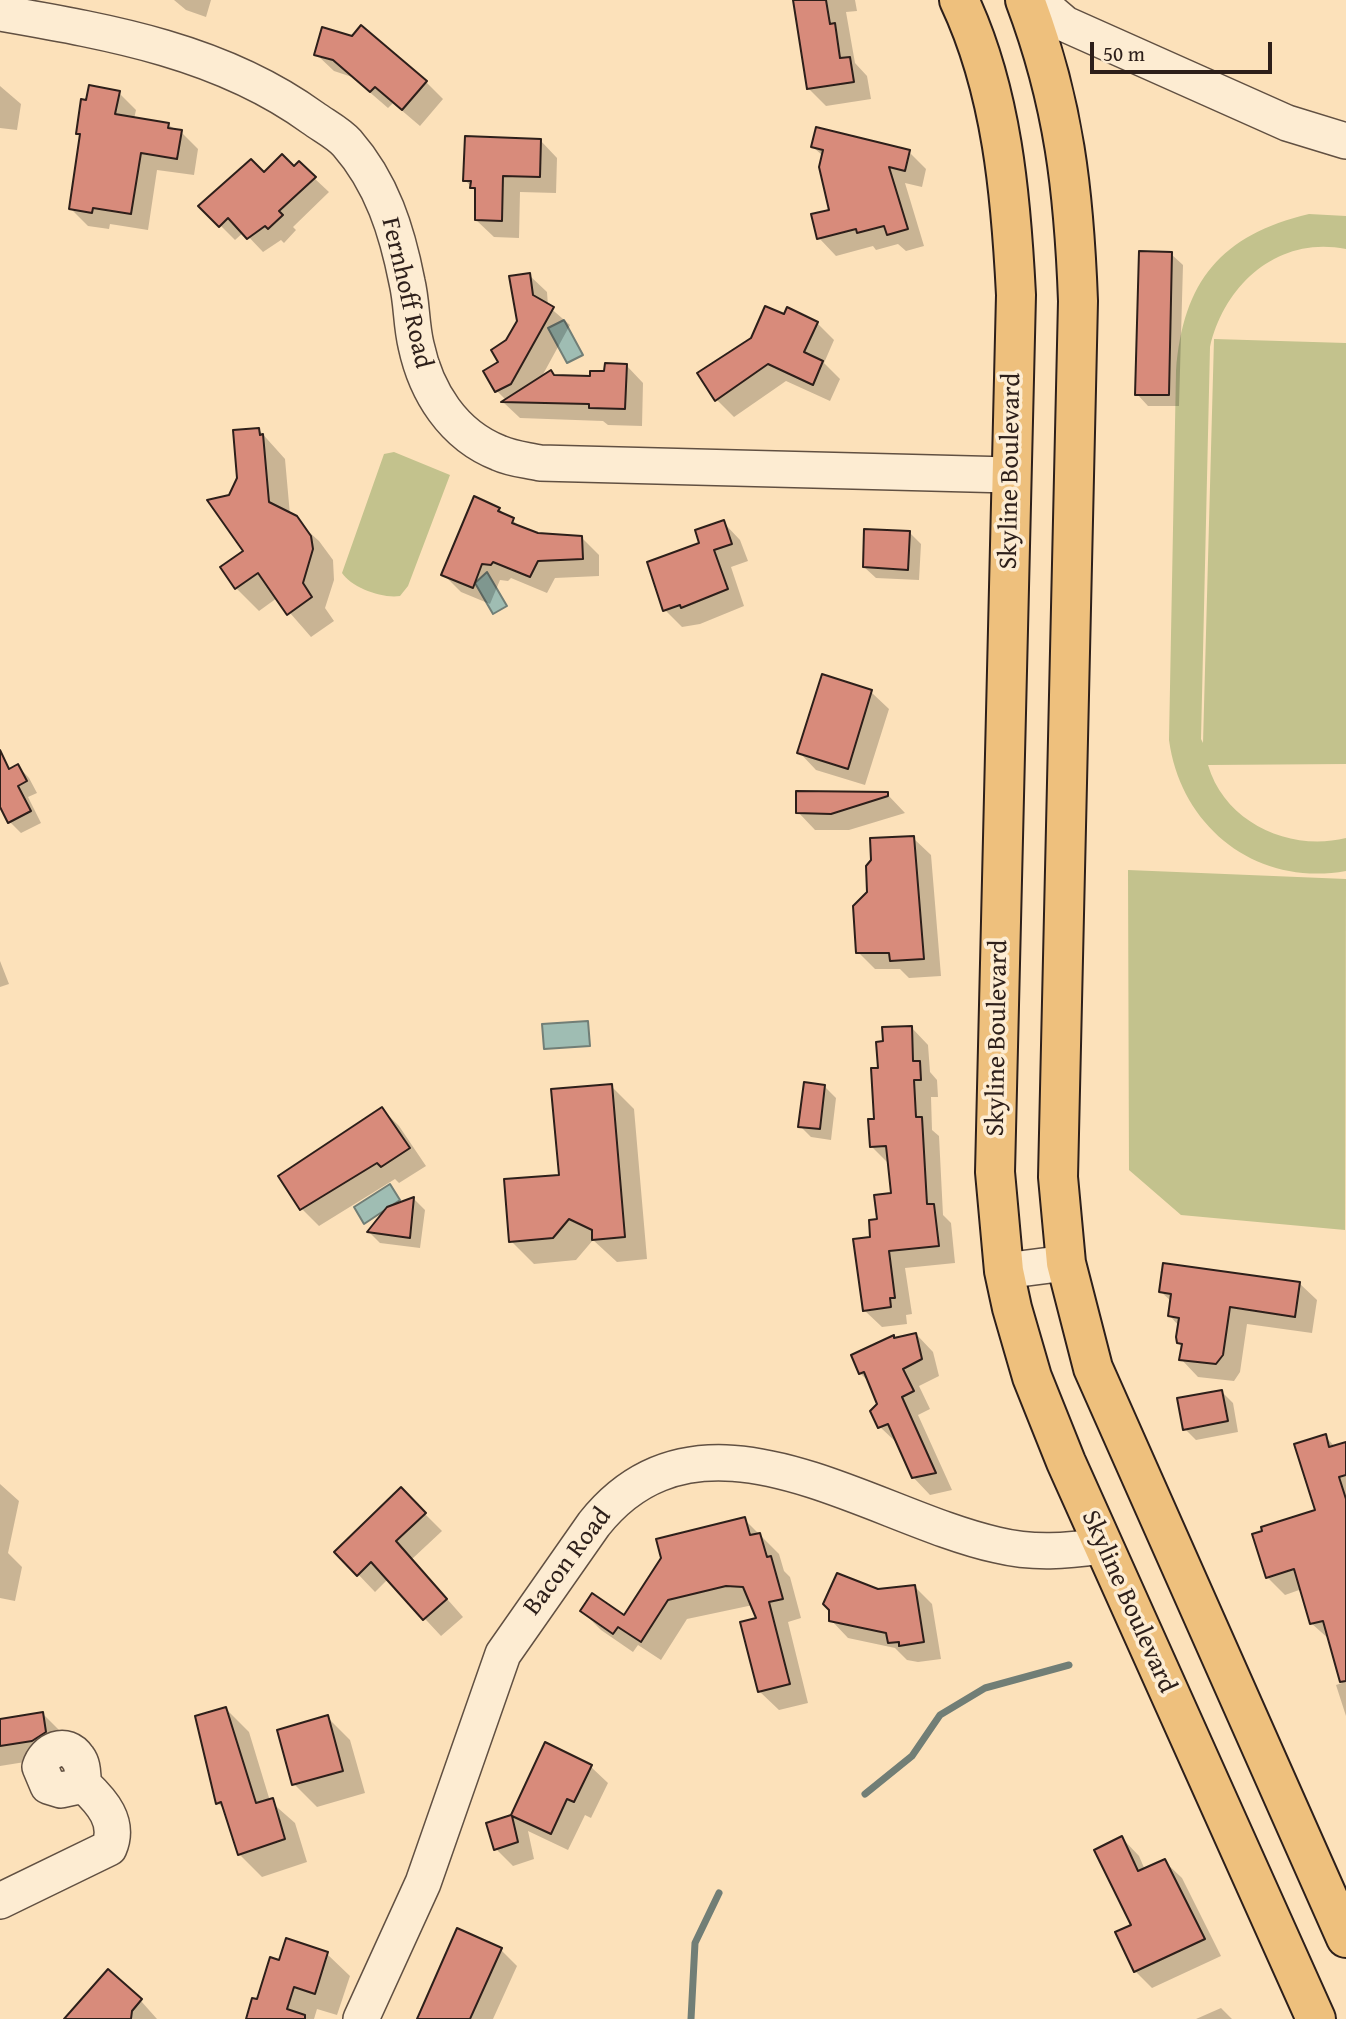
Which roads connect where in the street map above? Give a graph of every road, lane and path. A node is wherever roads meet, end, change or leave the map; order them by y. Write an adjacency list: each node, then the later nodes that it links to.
1 (1025, 0): 7 (main road)
2 (1037, 0): 5 (street)
3 (969, 4): 6 (main road, Skyline Boulevard)
4 (0, 13): 6 (street, Fernhoff Road)
5 (1346, 141)
6 (1010, 475): 8 (main road, Skyline Boulevard)
7 (1066, 1263): 8 (street); 12 (main road)
8 (1004, 1271): 9 (main road, Skyline Boulevard)
9 (1103, 1546): 13 (street, Bacon Road); 14 (main road, Skyline Boulevard)
10 (84, 1785): 11 (street)
11 (0, 1901)
12 (1346, 1938)
13 (361, 2019)
14 (1316, 2019)

